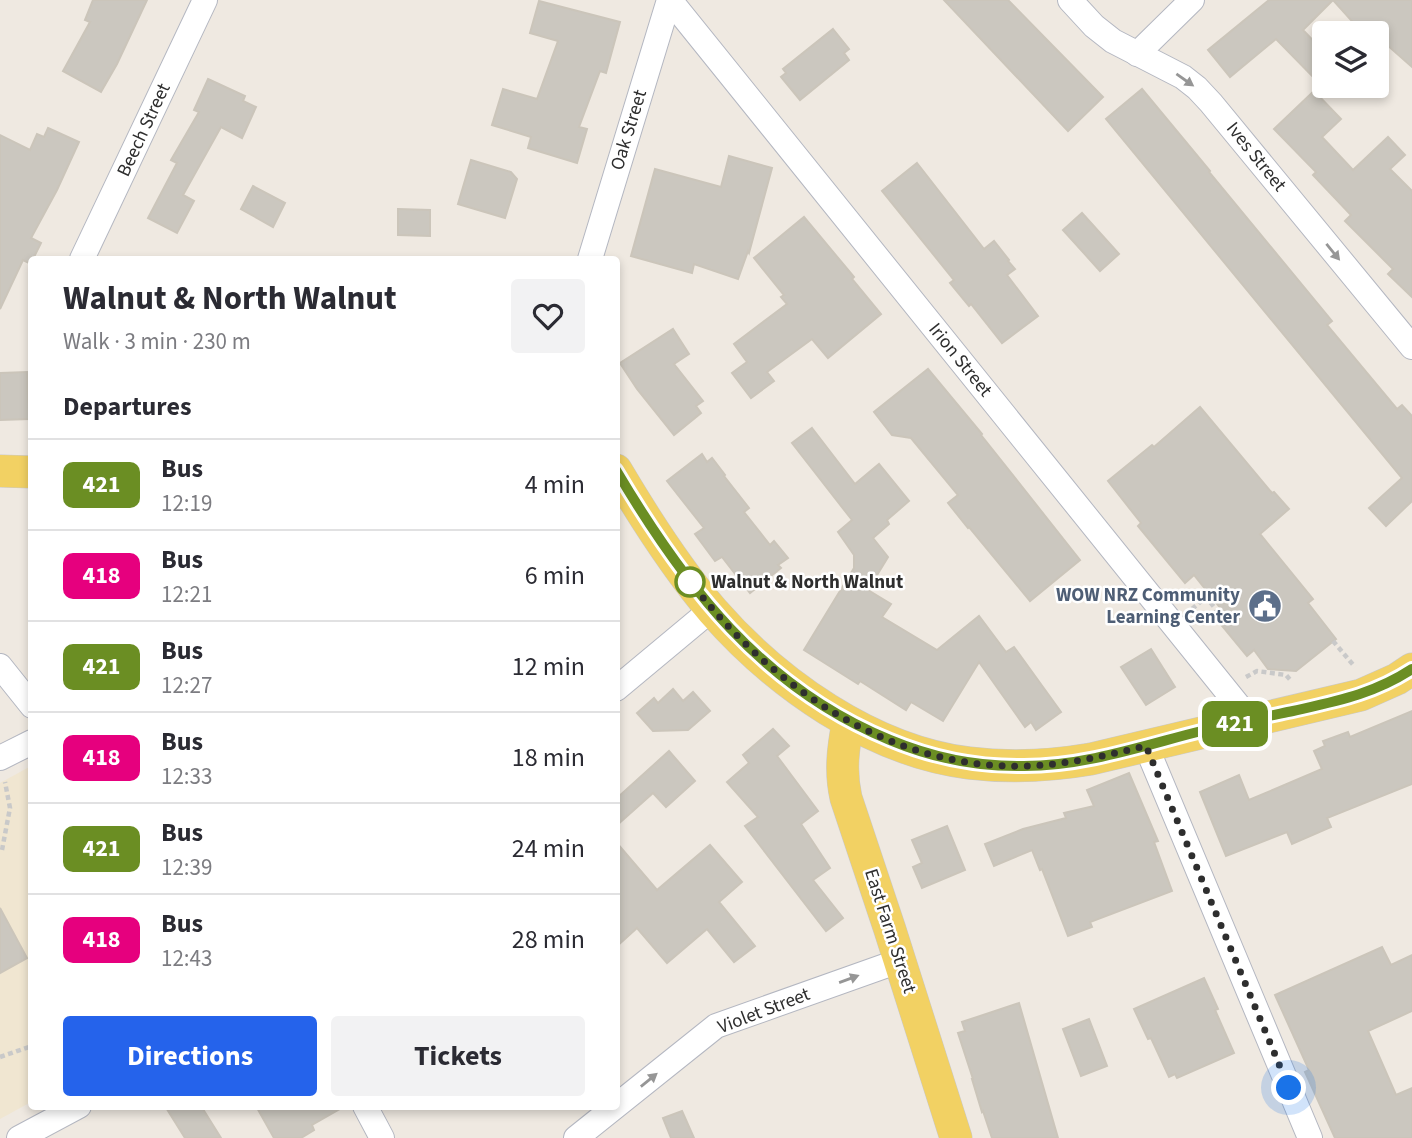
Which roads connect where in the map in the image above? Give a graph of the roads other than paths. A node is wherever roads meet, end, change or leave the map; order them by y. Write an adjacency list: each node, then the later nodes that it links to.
1 (205, 0): 6 (street, Beech Street)
2 (669, 0): 7 (street, Oak Street); 17 (street, Irion Street)
3 (1070, 0): 5 (street, Ives Street)
4 (1192, 0): 5 (street)
5 (1136, 54): 8 (street, Ives Street, one-way to 8)
6 (83, 256)
7 (591, 256)
8 (1412, 347)
9 (0, 471): 10 (main road)
10 (28, 472)
11 (620, 476): 12 (main road)
12 (712, 609): 15 (street); 18 (main road)
13 (0, 666): 16 (street)
14 (1412, 669): 17 (main road)
15 (620, 686)
16 (28, 701)
17 (1250, 720): 20 (main road)
18 (848, 722): 20 (main road); 22 (main road, East Farm Street)
19 (28, 744): 21 (street)
20 (1146, 746): 31 (street)
21 (0, 758)
22 (900, 961): 23 (street, Violet Street, one-way to 22); 30 (main road, East Farm Street)
23 (620, 1103)
24 (72, 1110): 27 (street)
25 (367, 1110): 28 (street)
26 (611, 1110): 29 (street, Violet Street, one-way to 26)
27 (20, 1138)
28 (382, 1138)
29 (576, 1138)
30 (956, 1138)
31 (1310, 1138)

